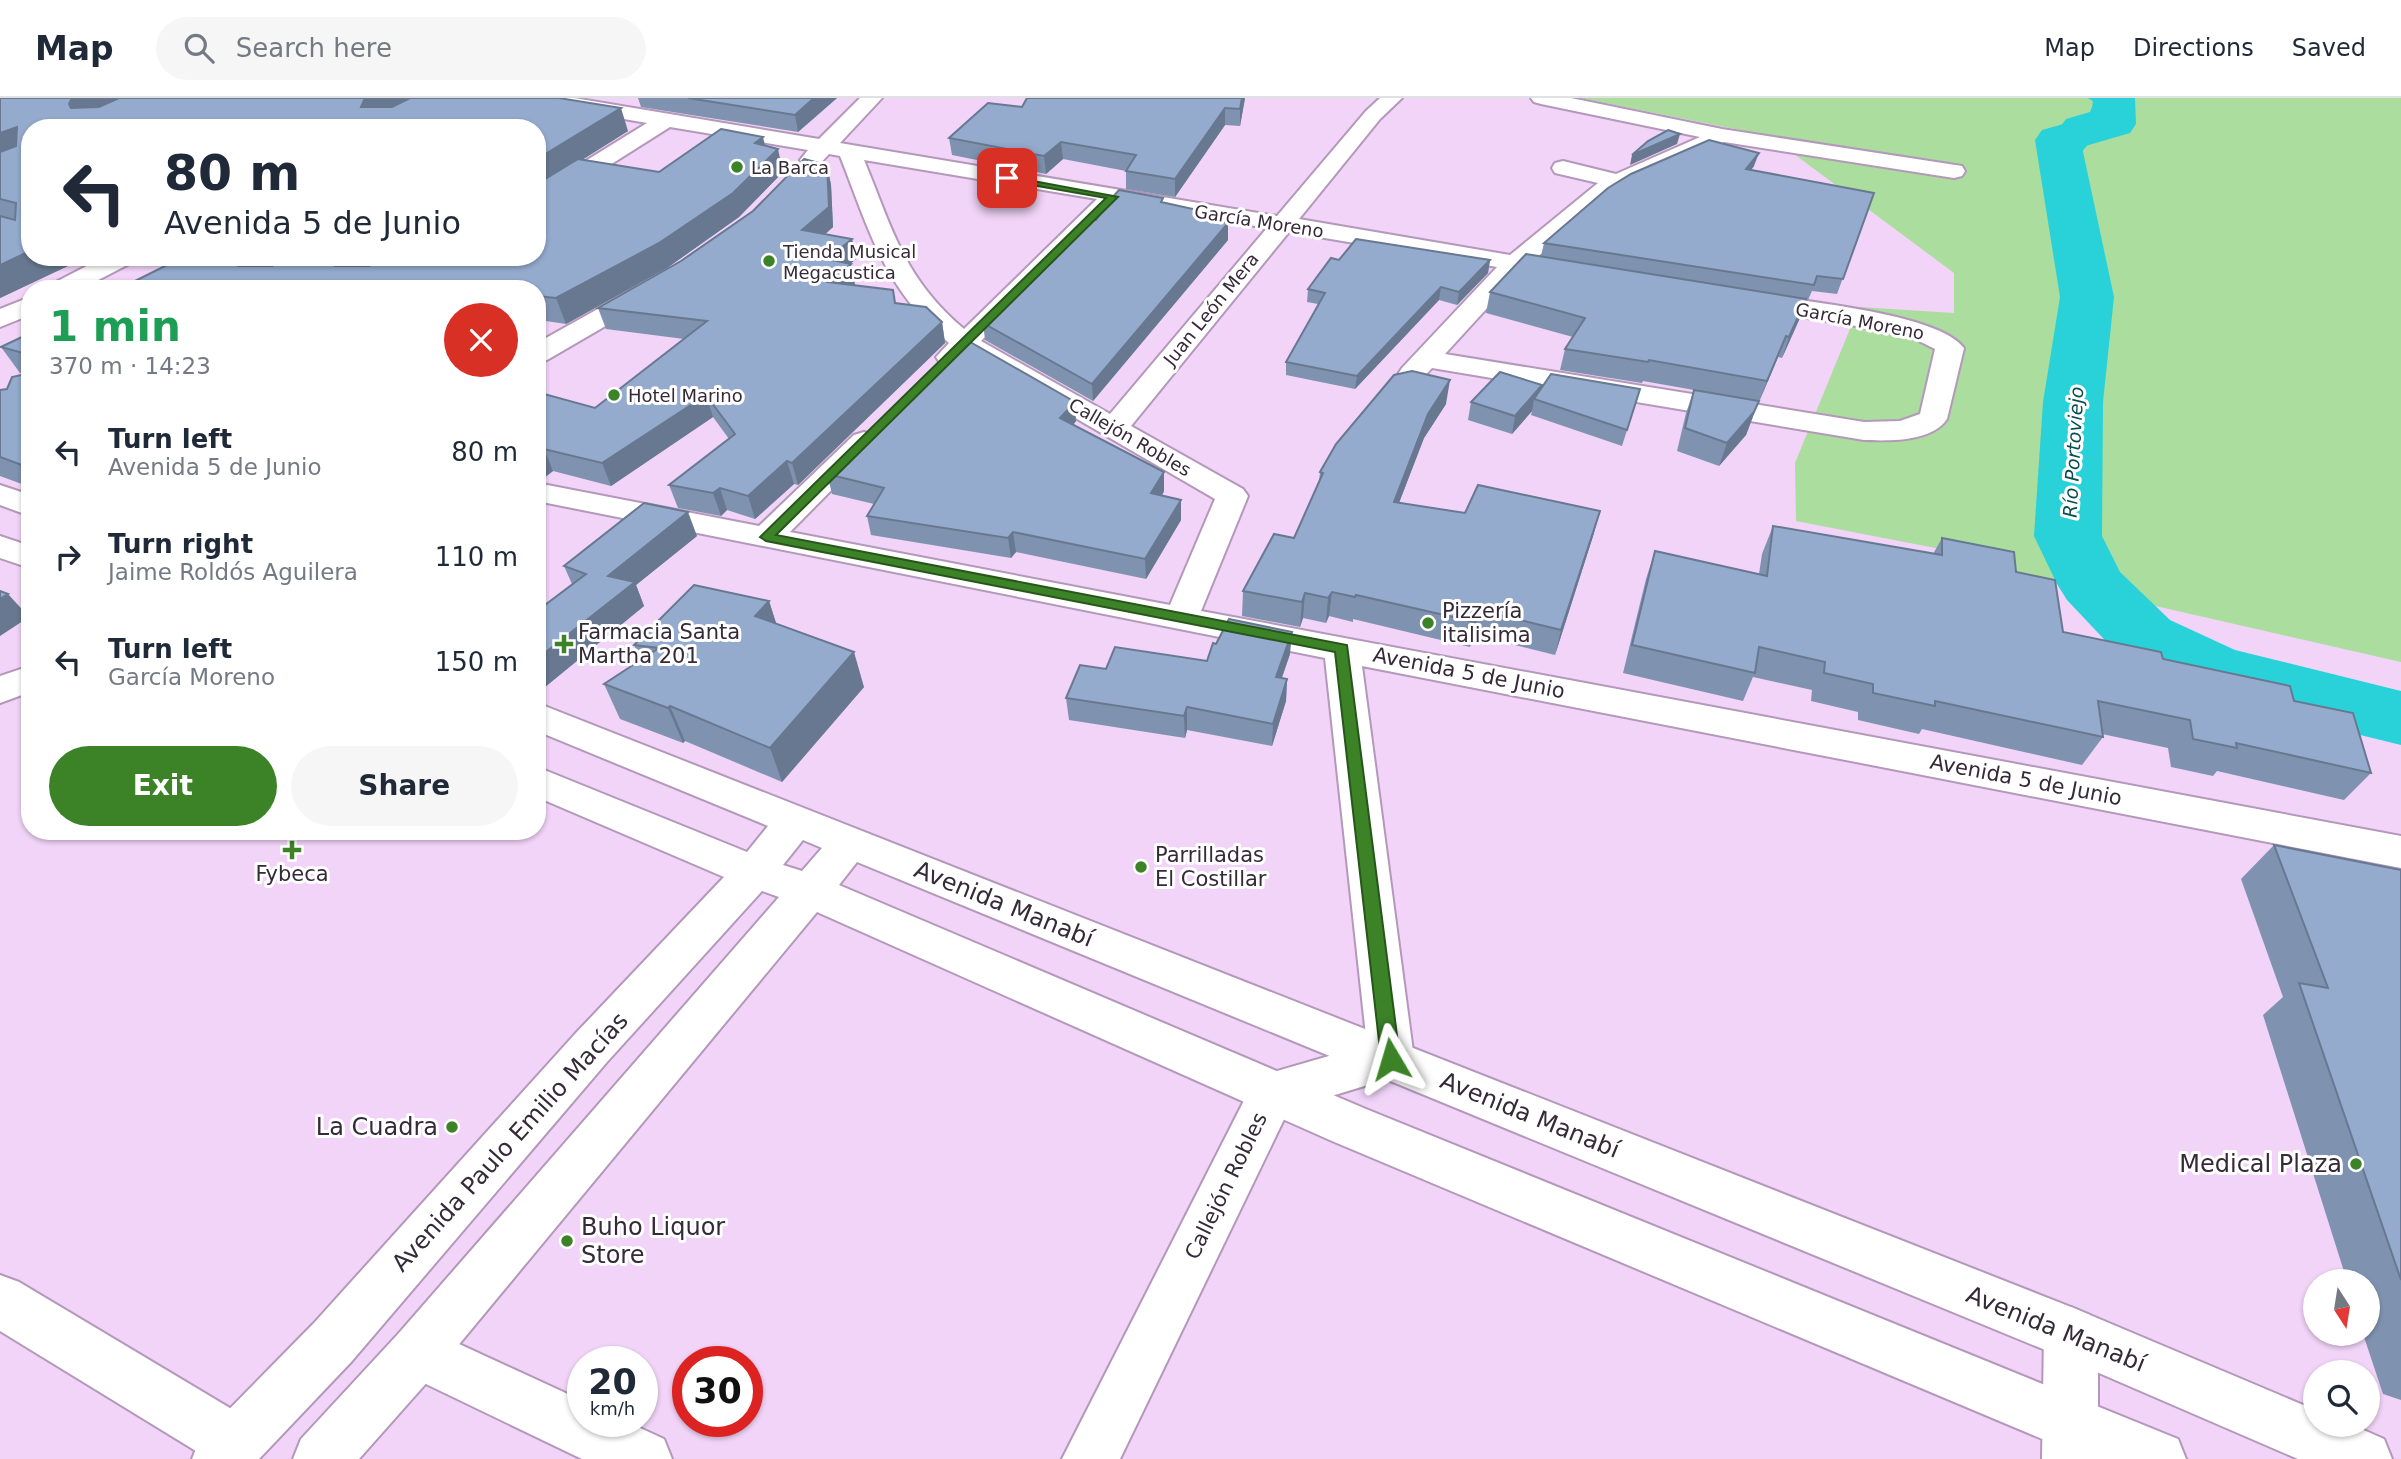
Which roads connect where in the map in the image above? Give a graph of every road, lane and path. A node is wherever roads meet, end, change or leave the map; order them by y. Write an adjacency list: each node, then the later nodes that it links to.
1 (537, 98): 6 (street, García Moreno)
2 (640, 98): 6 (street)
3 (872, 98): 9 (street)
4 (1392, 98): 16 (street, Juan León Mera)
5 (1541, 98): 8 (street)
6 (618, 112): 7 (street, García Moreno)
7 (666, 120): 9 (street, García Moreno); 14 (street)
8 (1722, 135): 11 (street); 13 (street)
9 (837, 148): 12 (street); 15 (street, García Moreno); 25 (street, Callejón Robles)
10 (1563, 168): 13 (street)
11 (1954, 171)
12 (797, 175)
13 (1618, 181): 17 (street)
14 (546, 195)
15 (1113, 197): 16 (street, García Moreno); 25 (street)
16 (1281, 225): 17 (street, García Moreno); 31 (street, Juan León Mera)
17 (1515, 263): 19 (street, García Moreno); 27 (street)
18 (106, 266): 20 (street)
19 (1598, 277)
20 (79, 280)
21 (665, 282): 26 (street)
22 (1721, 296): 27 (street, García Moreno)
23 (21, 308): 24 (street)
24 (0, 319)
25 (965, 343): 28 (street); 31 (street, Callejón Robles)
26 (546, 349)
27 (1426, 359): 29 (street)
28 (935, 372)
29 (1396, 390)
30 (885, 421): 35 (street)
31 (1115, 427): 38 (street, Callejón Robles)
32 (0, 494): 34 (street)
33 (546, 494): 35 (street, Avenida 5 de Junio)
34 (21, 503)
35 (766, 537): 38 (street, Avenida 5 de Junio)
36 (0, 546): 37 (street)
37 (21, 554)
38 (1181, 619): 39 (street, Avenida 5 de Junio)
39 (1342, 649): 46 (street, Avenida 5 de Junio); 49 (street)
40 (21, 682): 41 (street)
41 (0, 690)
42 (546, 720): 44 (street, Avenida Manabí)
43 (546, 785): 47 (street)
44 (795, 821): 45 (street, Avenida Manabí); 47 (street, Avenida Paulo Emilio Macías)
45 (850, 843): 48 (street); 49 (street, Avenida Manabí)
46 (2401, 852)
47 (754, 872): 48 (street); 55 (street, Avenida Paulo Emilio Macías)
48 (811, 891): 50 (street); 53 (street)
49 (1391, 1059): 50 (street, Callejón Robles); 52 (street, Avenida Manabí)
50 (1273, 1092): 54 (street); 58 (street, Callejón Robles)
51 (0, 1301): 55 (street)
52 (2071, 1334): 54 (street); 60 (street, Avenida Manabí)
53 (418, 1352): 56 (street); 57 (street)
54 (2069, 1440): 59 (street)
55 (227, 1451)
56 (321, 1459)
57 (644, 1459)
58 (1090, 1459)
59 (2158, 1459)
60 (2364, 1459)

